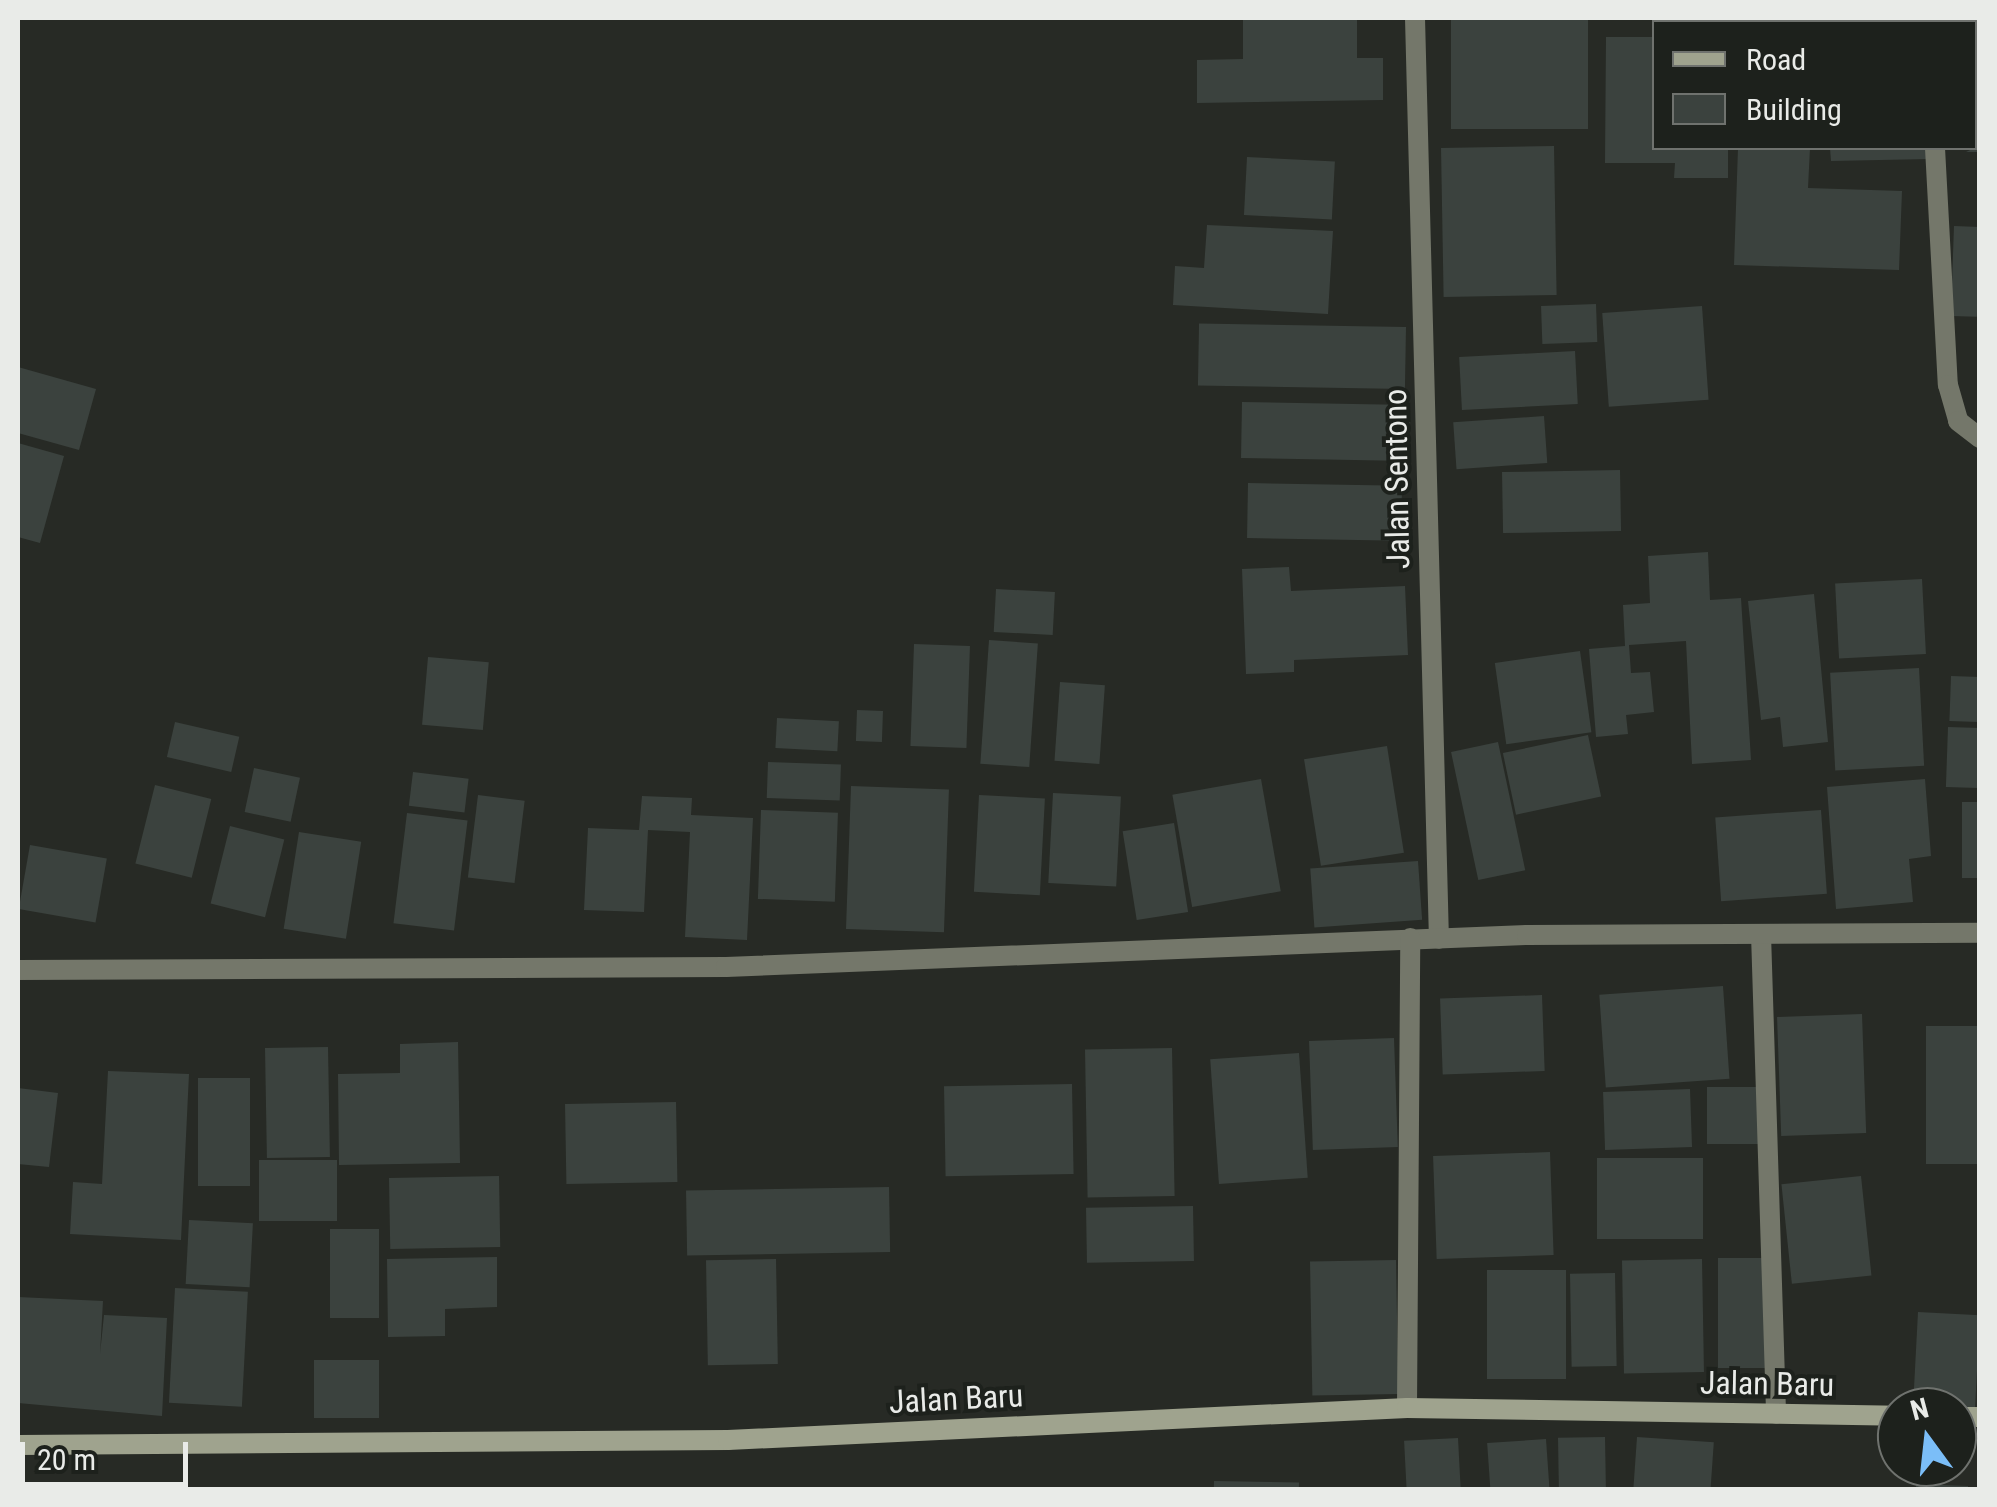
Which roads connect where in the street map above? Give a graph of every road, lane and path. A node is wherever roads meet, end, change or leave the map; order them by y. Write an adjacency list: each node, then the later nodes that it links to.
1 (1415, 18): 7 (street, Jalan Sentono)
2 (1935, 150): 3 (street)
3 (1980, 438)
4 (1761, 934): 5 (street); 7 (street); 10 (street)
5 (1980, 934)
6 (1410, 938): 7 (street); 8 (street); 9 (street)
7 (1439, 939)
8 (18, 970)
9 (1407, 1408): 10 (street, Jalan Baru); 12 (street, Jalan Baru)
10 (1776, 1414): 11 (street, Jalan Baru)
11 (1877, 1416)
12 (18, 1445)

